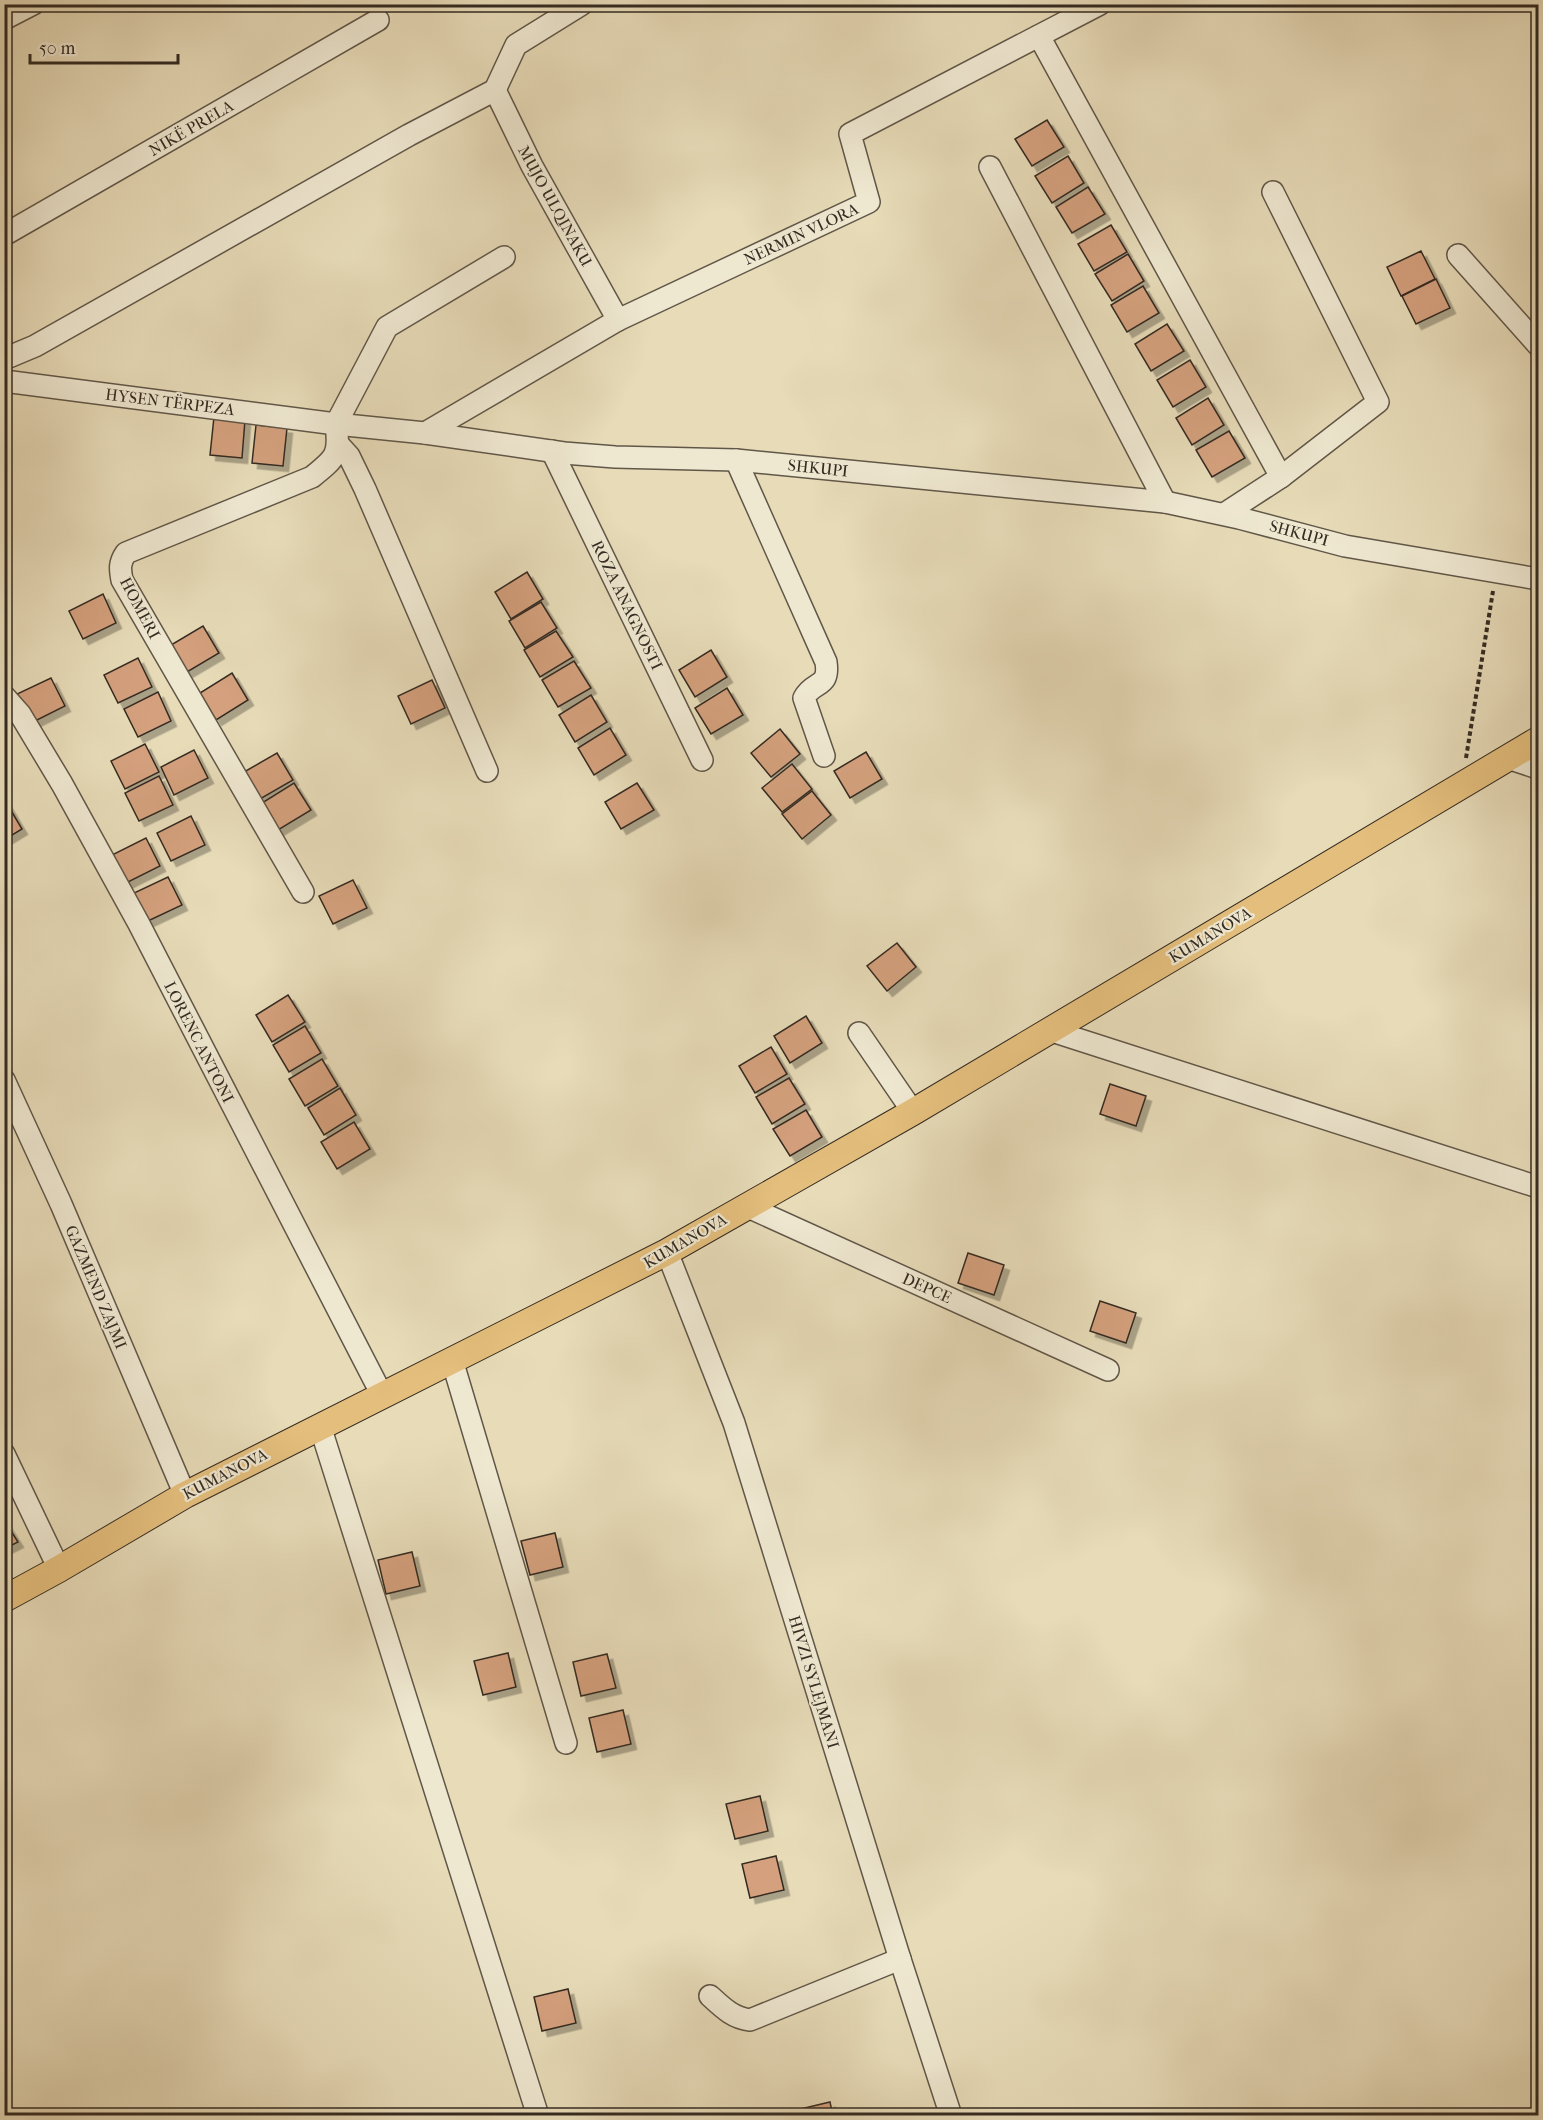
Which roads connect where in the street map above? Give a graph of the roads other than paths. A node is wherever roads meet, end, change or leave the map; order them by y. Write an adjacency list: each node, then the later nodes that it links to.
1 (33, 4): 4 (street)
2 (582, 4): 7 (street)
3 (1100, 4): 6 (street, NERMIN VLORA)
4 (4, 19)
5 (378, 20): 10 (street, NIKË PRELA)
6 (1039, 36): 13 (street, NERMIN VLORA); 21 (street)
7 (495, 90): 13 (street, MUJO ULQINAKU); 15 (street)
8 (990, 167): 22 (street)
9 (1273, 192): 21 (street)
10 (4, 236)
11 (1458, 255): 14 (street)
12 (504, 257): 18 (street)
13 (618, 321): 17 (street, NERMIN VLORA)
14 (1539, 345)
15 (4, 359)
16 (4, 381): 18 (street, HYSEN TËRPEZA)
17 (425, 433): 18 (street, SHKUPI); 19 (street, SHKUPI)
18 (338, 434): 31 (street); 32 (street, HOMERI)
19 (552, 451): 20 (street, SHKUPI); 29 (street, ROZA ANAGNOSTI)
20 (735, 460): 22 (street, SHKUPI); 27 (street)
21 (1281, 477): 23 (street)
22 (1165, 502): 23 (street, SHKUPI)
23 (1224, 514): 24 (street, SHKUPI)
24 (1539, 579)
25 (4, 696): 42 (street, LORENC ANTONI)
26 (1539, 740): 28 (main road, KUMANOVA)
27 (824, 756)
28 (1508, 758): 30 (street); 33 (main road, KUMANOVA)
29 (702, 760)
30 (1539, 768)
31 (487, 771)
32 (303, 892)
33 (1049, 1030): 36 (main road, KUMANOVA); 37 (street)
34 (859, 1033): 36 (street)
35 (4, 1080): 45 (street, GAZMEND ZAJMI)
36 (913, 1112): 38 (main road, KUMANOVA)
37 (1539, 1187)
38 (746, 1206): 39 (main road, KUMANOVA); 41 (street, DEPCE)
39 (667, 1252): 40 (main road, KUMANOVA); 49 (street, HIVZI SYLEJMANI)
40 (452, 1360): 42 (main road, KUMANOVA); 48 (street)
41 (1108, 1371)
42 (381, 1395): 43 (main road, KUMANOVA)
43 (320, 1426): 45 (main road, KUMANOVA); 51 (street)
44 (4, 1454): 46 (street)
45 (184, 1495): 46 (main road, KUMANOVA)
46 (59, 1569): 47 (main road, KUMANOVA)
47 (4, 1599)
48 (566, 1743)
49 (900, 1959): 50 (street); 52 (street, HIVZI SYLEJMANI)
50 (710, 1996)
51 (538, 2115)
52 (951, 2115)

